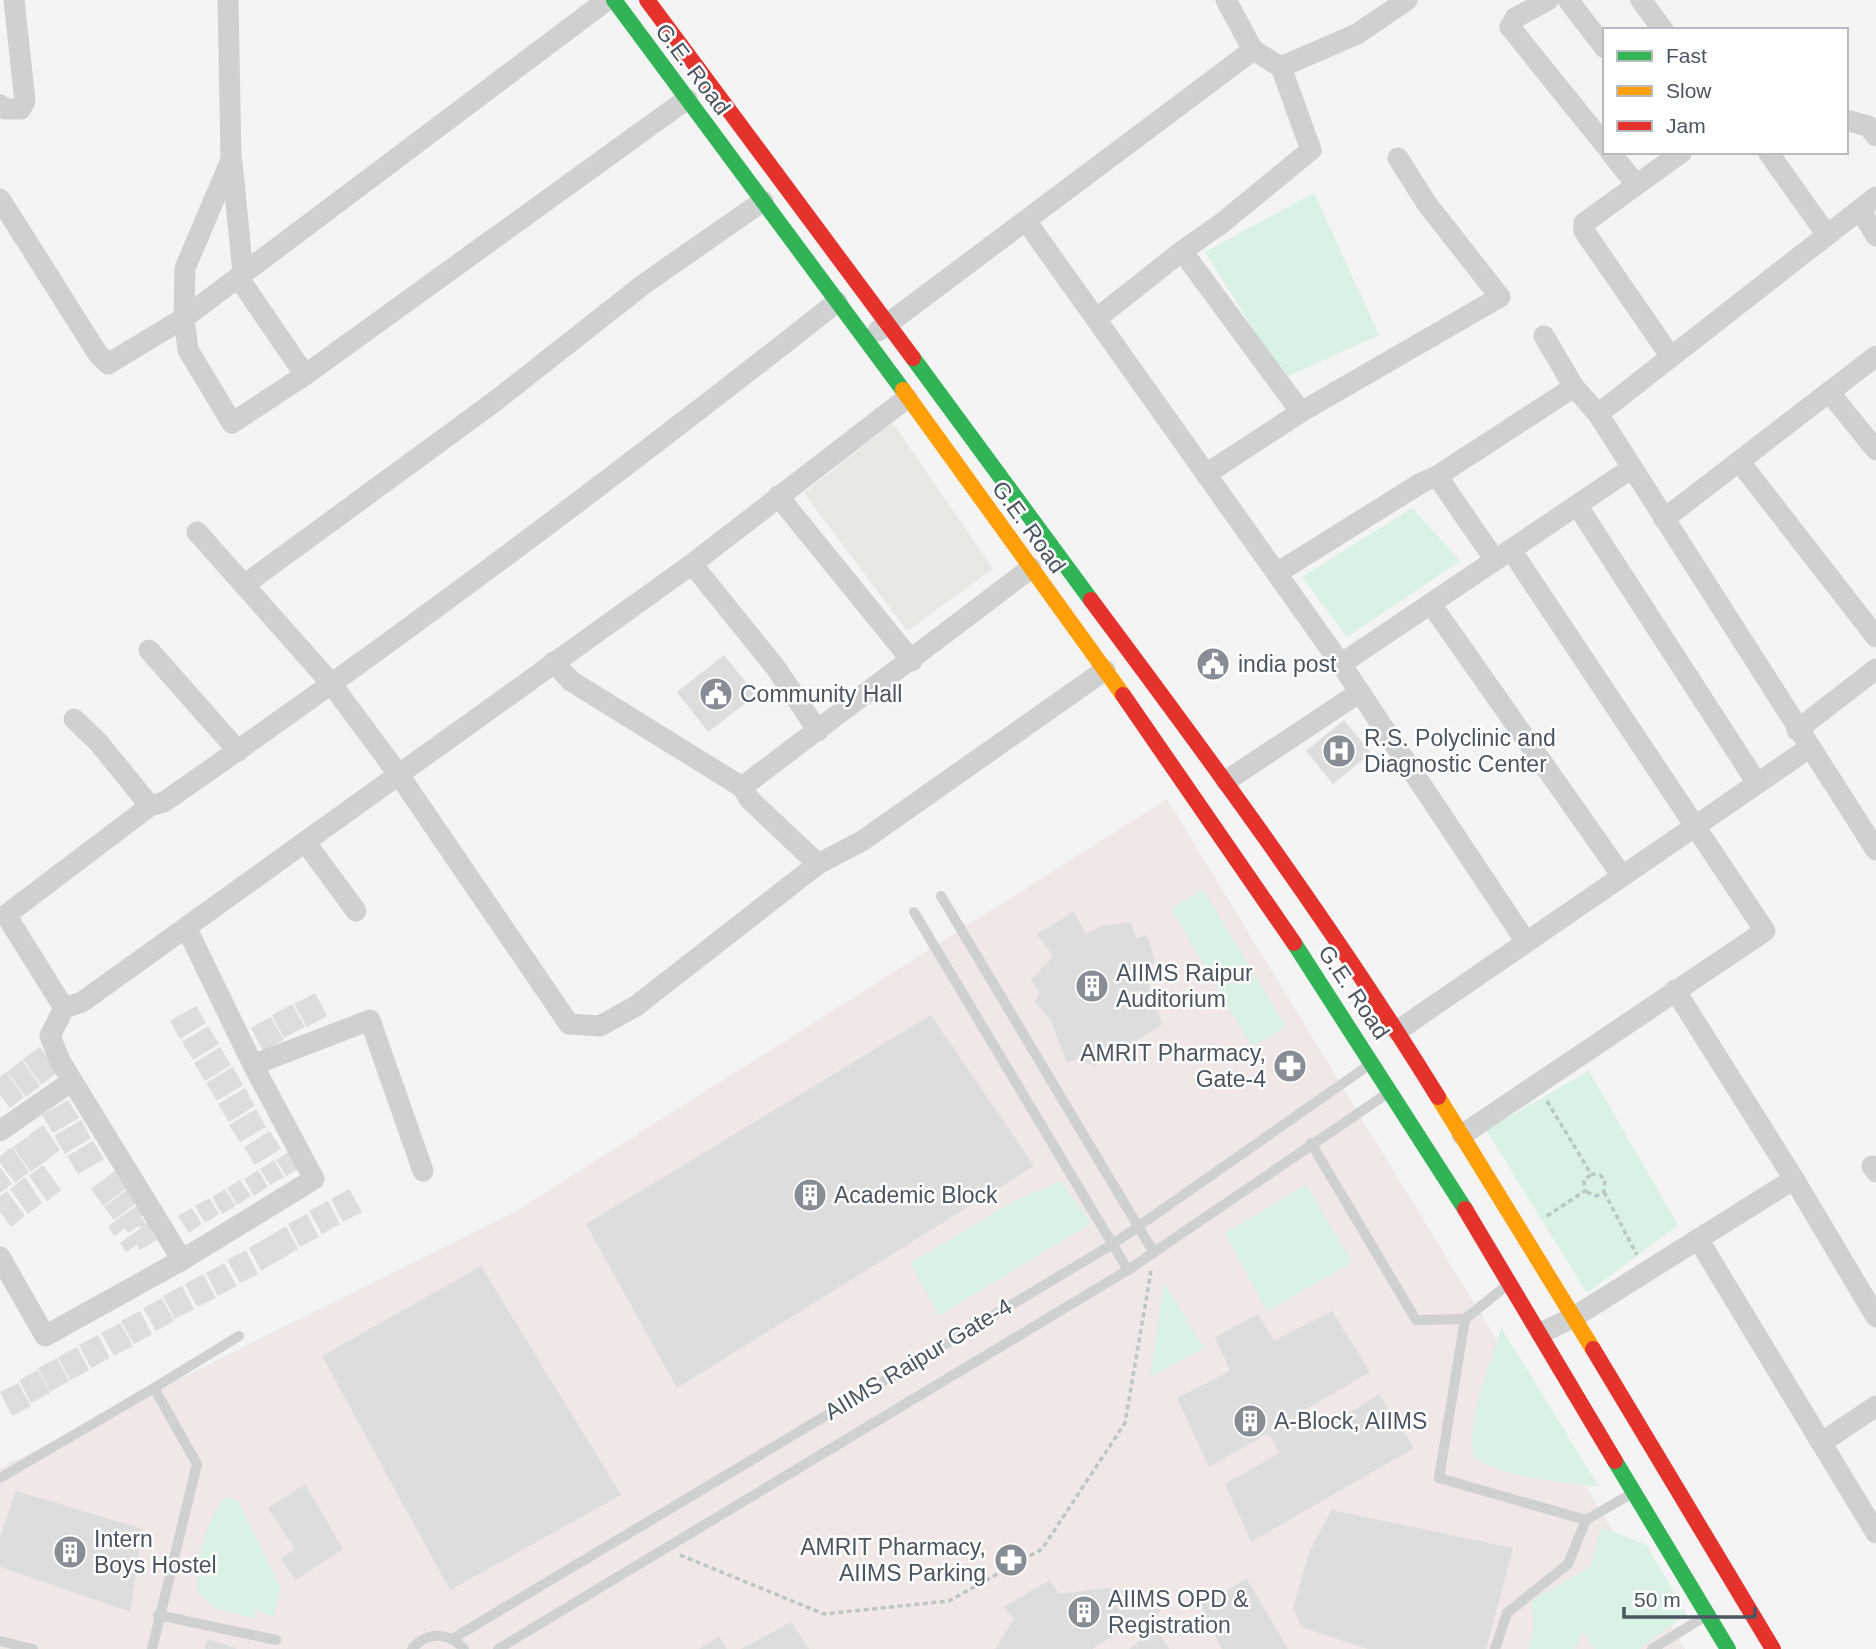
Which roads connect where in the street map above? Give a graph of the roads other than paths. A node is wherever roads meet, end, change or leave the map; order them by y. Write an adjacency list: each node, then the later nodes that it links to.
1 (14, 0): 16 (street)
2 (228, 0): 24 (street)
3 (607, 0): 33 (street)
4 (614, 0): 15 (main road, G.E. Road)
5 (647, 0): 37 (main road)
6 (1226, 0): 13 (street)
7 (1407, 0): 14 (street)
8 (1548, 0): 19 (street)
9 (1568, 0): 12 (street)
10 (1641, 0): 11 (street)
11 (1662, 28)
12 (1603, 45)
13 (1253, 50): 14 (street); 29 (street)
14 (1281, 67): 32 (street)
15 (687, 99): 27 (main road, G.E. Road); 42 (street)
16 (0, 105)
17 (1848, 121): 18 (street)
18 (1876, 136)
19 (1603, 143)
20 (1612, 154): 25 (street)
21 (1679, 154): 25 (street)
22 (1780, 157): 30 (street)
23 (1398, 158): 46 (street)
24 (231, 160): 33 (street); 35 (street)
25 (1636, 184): 41 (street)
26 (0, 199): 35 (street)
27 (762, 201): 34 (main road, G.E. Road); 61 (street)
28 (1868, 203): 30 (street); 31 (street)
29 (1026, 221): 36 (street); 37 (street)
30 (1828, 235): 41 (street)
31 (1876, 236)
32 (1182, 251): 36 (street); 46 (street)
33 (241, 275): 35 (street); 42 (street)
34 (837, 302): 39 (main road, G.E. Road); 70 (street)
35 (184, 318): 42 (street)
36 (1096, 319): 51 (street)
37 (889, 324): 39 (street); 77 (main road)
38 (1544, 336): 43 (street)
39 (865, 339): 45 (main road, G.E. Road)
40 (1876, 356): 44 (street)
41 (1671, 357): 47 (street)
42 (305, 374)
43 (1574, 387): 47 (street); 52 (street)
44 (1829, 392): 48 (street); 49 (street)
45 (907, 398): 53 (street); 59 (main road, G.E. Road)
46 (1301, 412): 51 (street)
47 (1598, 414): 50 (street)
48 (1876, 450)
49 (1739, 461): 55 (street); 63 (street)
50 (1632, 468): 54 (street); 55 (street)
51 (1206, 474): 60 (street)
52 (1437, 476): 57 (street); 60 (street)
53 (778, 496): 58 (street); 65 (street)
54 (1577, 505): 57 (street); 78 (street)
55 (1664, 519): 74 (street)
56 (197, 532): 61 (street)
57 (1503, 555): 62 (street); 81 (street)
58 (692, 564): 66 (street); 73 (street)
59 (1031, 568): 65 (street); 69 (main road, G.E. Road)
60 (1277, 573): 67 (street)
61 (244, 585): 70 (street)
62 (1431, 604): 67 (street); 85 (street)
63 (1876, 637)
64 (149, 650): 75 (street)
65 (912, 661): 73 (street)
66 (553, 662): 76 (street); 79 (street)
67 (1341, 664): 71 (street)
68 (1876, 669): 74 (street)
69 (1105, 670): 84 (street); 94 (main road, G.E. Road)
70 (330, 682): 75 (street); 76 (street)
71 (1360, 692): 77 (street); 90 (street)
72 (74, 719): 80 (street)
73 (818, 731): 79 (street)
74 (1803, 739): 78 (street); 83 (street)
75 (238, 751): 80 (street)
76 (399, 775): 82 (street); 84 (street)
77 (1226, 781): 93 (main road)
78 (1758, 783): 81 (street)
79 (742, 787): 84 (street)
80 (150, 806): 92 (street)
81 (1695, 826): 85 (street); 91 (street)
82 (306, 843): 87 (street); 89 (street)
83 (1876, 850)
84 (818, 864)
85 (1622, 876): 90 (street)
86 (941, 896): 103 (lane)
87 (356, 911)
88 (914, 912): 105 (lane)
89 (187, 929): 92 (street); 95 (street)
90 (1526, 942): 93 (street)
91 (1675, 990): 99 (street); 102 (street)
92 (64, 1008): 96 (street)
93 (1397, 1031): 99 (main road)
94 (1373, 1062): 97 (main road, G.E. Road); 103 (lane, AIIMS Raipur Gate-4)
95 (253, 1065): 101 (street); 108 (street)
96 (72, 1081): 98 (street); 108 (street)
97 (1390, 1091): 100 (lane, AIIMS Raipur Gate-4); 110 (main road, G.E. Road)
98 (0, 1131)
99 (1462, 1135): 111 (main road)
100 (1311, 1143): 106 (lane, AIIMS Raipur Gate-4); 113 (lane)
101 (423, 1171)
102 (1794, 1179): 104 (street); 112 (street)
103 (1138, 1228): 105 (lane, AIIMS Raipur Gate-4); 106 (lane)
104 (1698, 1239): 111 (street); 118 (street)
105 (1113, 1244): 109 (lane); 125 (lane, AIIMS Raipur Gate-4)
106 (1154, 1253): 109 (lane, AIIMS Raipur Gate-4)
107 (0, 1257): 108 (street)
108 (182, 1259)
109 (1128, 1270): 133 (lane, AIIMS Raipur Gate-4)
110 (1510, 1283): 113 (lane); 114 (main road, G.E. Road)
111 (1574, 1317): 114 (street); 136 (main road)
112 (1876, 1317)
113 (1465, 1319): 121 (lane)
114 (1541, 1333): 120 (main road, G.E. Road)
115 (239, 1336): 116 (lane)
116 (155, 1388): 119 (lane); 123 (lane)
117 (1876, 1406): 118 (street)
118 (1821, 1443): 122 (street)
119 (0, 1478)
120 (1635, 1492): 121 (lane); 124 (main road, G.E. Road)
121 (1587, 1520): 134 (lane)
122 (1876, 1533)
123 (158, 1615): 126 (lane); 130 (lane)
124 (1706, 1616): 128 (main road, G.E. Road); 135 (lane)
125 (452, 1639): 131 (lane); 132 (lane)
126 (276, 1640)
127 (0, 1641): 129 (lane)
128 (1724, 1648)
129 (33, 1649)
130 (152, 1649)
131 (412, 1649)
132 (464, 1649)
133 (498, 1649)
134 (1494, 1649)
135 (1652, 1649)
136 (1773, 1649)

